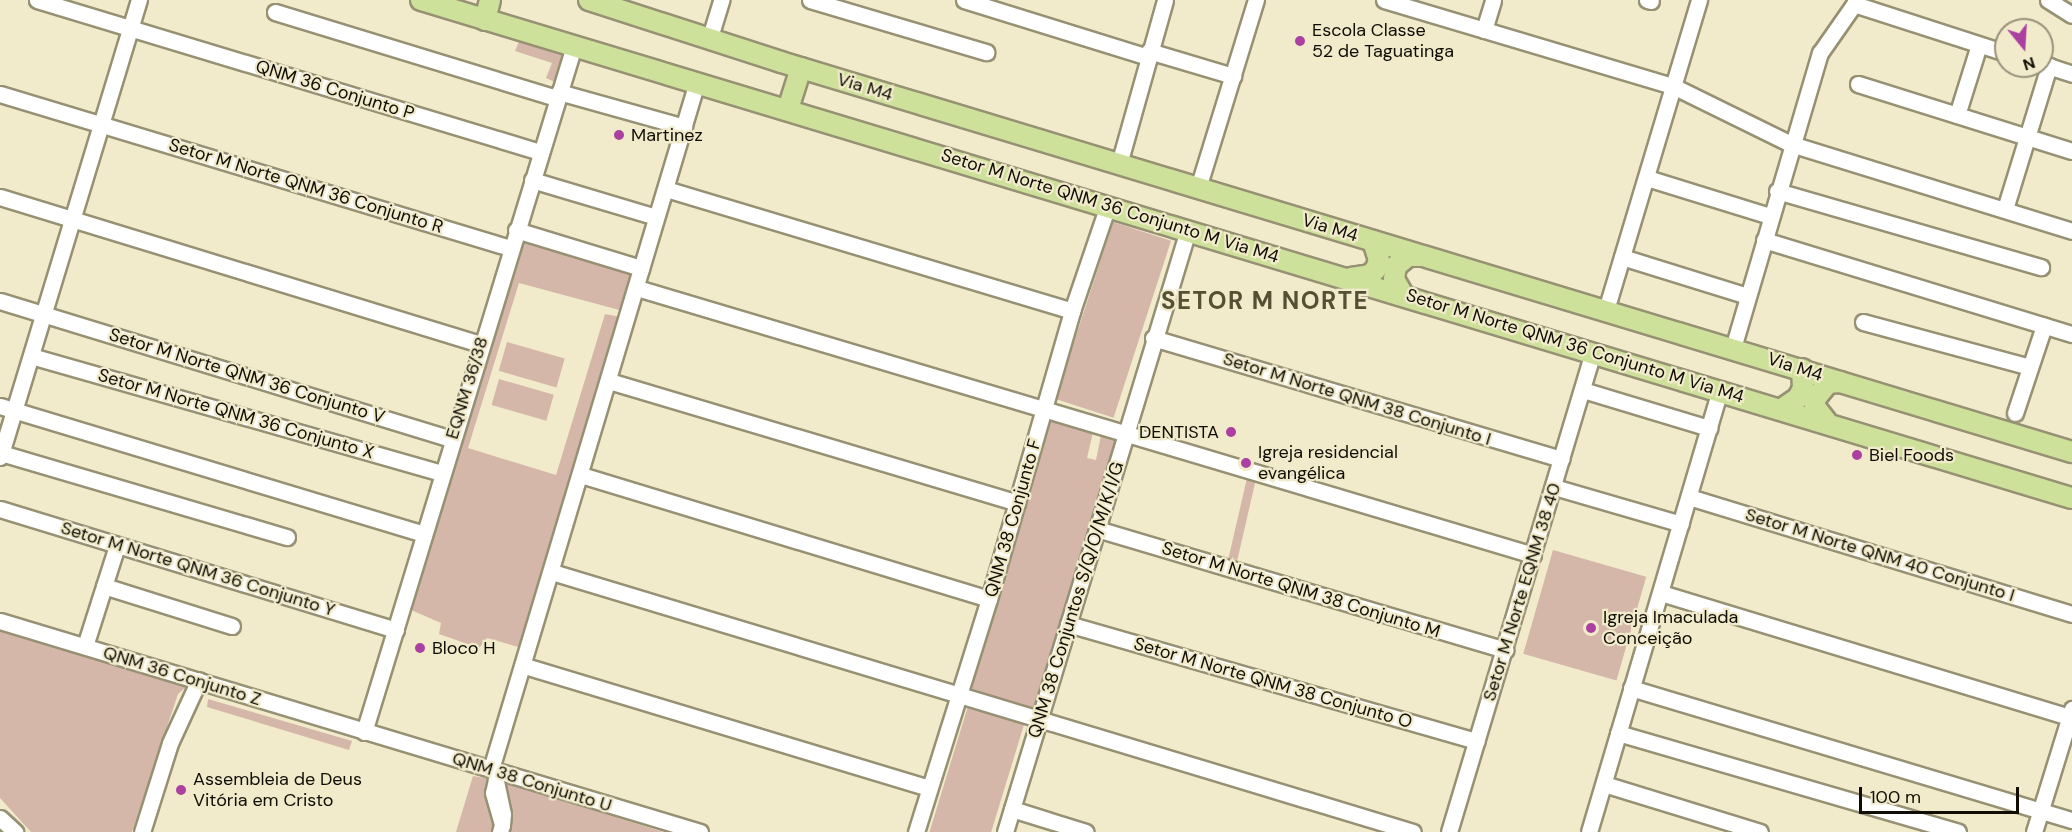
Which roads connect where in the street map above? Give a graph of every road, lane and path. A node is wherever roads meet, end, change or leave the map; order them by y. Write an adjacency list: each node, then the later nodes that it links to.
1 (37, 0): 19 (street, QNM 36 Conjunto P)
2 (139, 0): 19 (street)
3 (421, 0): 18 (main road, Setor M Norte QNM 36 Conjunto M Via M4)
4 (490, 0): 18 (main road)
5 (589, 0): 21 (main road, Via M4)
6 (721, 0): 21 (street)
7 (810, 0): 25 (street)
8 (964, 0): 26 (street)
9 (1165, 0): 26 (street)
10 (1256, 0): 30 (street)
11 (1384, 0): 20 (street)
12 (1493, 0): 20 (street)
13 (1699, 0): 34 (street)
14 (2048, 0): 17 (street)
15 (1855, 2): 22 (street); 42 (street)
16 (275, 12): 36 (street)
17 (2072, 15)
18 (484, 20): 23 (main road, Setor M Norte QNM 36 Conjunto M Via M4)
19 (132, 28): 39 (street); 44 (street, QNM 36 Conjunto P)
20 (1484, 30): 34 (street)
21 (710, 37): 27 (main road, Via M4)
22 (1979, 45): 24 (street); 38 (street)
23 (574, 46): 32 (main road, Setor M Norte QNM 36 Conjunto M Via M4); 36 (street, EQNM 36/38)
24 (1994, 49)
25 (986, 52)
26 (1148, 54): 30 (street); 45 (street)
27 (801, 68): 37 (main road); 45 (main road, Via M4)
28 (2054, 68): 29 (street)
29 (2072, 74)
30 (1233, 76): 48 (street)
31 (2042, 78): 41 (street)
32 (697, 82): 37 (main road, Setor M Norte QNM 36 Conjunto M Via M4); 40 (street)
33 (1858, 84): 38 (street)
34 (1675, 87): 42 (street); 46 (street)
35 (0, 94): 39 (street, Setor M Norte QNM 36 Conjunto R)
36 (558, 95): 40 (street); 44 (street, EQNM 36/38)
37 (788, 109): 52 (main road, Setor M Norte QNM 36 Conjunto M Via M4)
38 (1957, 115): 41 (street)
39 (102, 125): 56 (street); 62 (street, Setor M Norte QNM 36 Conjunto R)
40 (684, 127): 49 (street)
41 (2026, 137): 43 (street); 53 (street)
42 (1791, 144): 50 (street); 53 (street)
43 (2072, 150)
44 (540, 152): 47 (street, EQNM 36/38)
45 (1119, 164): 48 (main road, Via M4)
46 (1647, 178): 54 (street); 64 (street)
47 (532, 180): 55 (street); 57 (street, EQNM 36/38)
48 (1198, 188): 61 (main road, Via M4)
49 (666, 189): 55 (street); 73 (street)
50 (1778, 191): 54 (street); 65 (street)
51 (0, 197): 56 (street)
52 (1108, 205): 58 (main road, Setor M Norte QNM 36 Conjunto M Via M4); 73 (street, QNM 38 Conjunto F)
53 (2005, 209): 59 (street)
54 (1770, 216): 60 (street)
55 (656, 217): 66 (street)
56 (72, 219): 74 (street); 79 (street)
57 (516, 230): 62 (street, EQNM 36/38); 66 (street)
58 (1188, 230): 67 (main road, Setor M Norte QNM 36 Conjunto M Via M4); 78 (street, QNM 38 Conjuntos S/Q/O/M/K/I/G)
59 (2072, 231)
60 (1764, 240): 70 (street); 76 (street)
61 (1373, 241): 63 (main road, Via M4); 67 (main road)
62 (510, 248): 79 (street, EQNM 36/38)
63 (1422, 256): 69 (main road); 72 (main road, Via M4)
64 (1622, 257): 70 (street); 72 (street)
65 (2042, 267)
66 (641, 268): 68 (street)
67 (1351, 278): 69 (main road, Setor M Norte QNM 36 Conjunto M Via M4)
68 (637, 288): 85 (street); 89 (street)
69 (1402, 293): 81 (main road, Setor M Norte QNM 36 Conjunto M Via M4)
70 (1747, 296): 80 (street)
71 (0, 301): 74 (street, Setor M Norte QNM 36 Conjunto V)
72 (1606, 310): 80 (main road, Via M4)
73 (1071, 311): 89 (street, QNM 38 Conjunto F)
74 (43, 315): 82 (street); 96 (street, Setor M Norte QNM 36 Conjunto V)
75 (1863, 322): 83 (street)
76 (2044, 326): 77 (street); 83 (street)
77 (2072, 334)
78 (1153, 338): 95 (street, QNM 38 Conjuntos S/Q/O/M/K/I/G); 99 (street, Setor M Norte QNM 38 Conjunto I)
79 (480, 344): 96 (street, EQNM 36/38)
80 (1733, 348): 84 (main road, Via M4)
81 (1593, 352): 87 (main road, Setor M Norte QNM 36 Conjunto M Via M4); 88 (street, Setor M Norte EQNM 38 40)
82 (31, 356): 90 (street); 100 (street, Setor M Norte QNM 36 Conjunto X)
83 (2030, 367): 92 (street)
84 (1802, 369): 86 (main road, Via M4); 91 (main road)
85 (609, 381): 101 (street); 105 (street)
86 (1840, 382): 93 (main road); 97 (main road, Via M4)
87 (1720, 389): 91 (main road, Setor M Norte QNM 36 Conjunto M Via M4); 94 (street)
88 (1583, 390): 94 (street); 99 (street, Setor M Norte EQNM 38 40)
89 (1045, 408): 95 (street); 105 (street, QNM 38 Conjunto F)
90 (7, 409): 98 (street); 109 (street)
91 (1791, 411): 93 (main road)
92 (2015, 413)
93 (1826, 421): 104 (main road)
94 (1709, 428): 103 (street)
95 (1126, 434): 108 (street, QNM 38 Conjuntos S/Q/O/M/K/I/G); 112 (street)
96 (451, 439): 100 (street, EQNM 36/38)
97 (2072, 452)
98 (1, 455): 110 (street)
99 (1561, 459): 102 (street, Setor M Norte EQNM 38 40)
100 (441, 473): 109 (street, EQNM 36/38)
101 (581, 475): 113 (street); 116 (street)
102 (1554, 487): 107 (street); 112 (street, Setor M Norte EQNM 38 40)
103 (1689, 497): 107 (street); 117 (street, Setor M Norte QNM 40 Conjunto I)
104 (2072, 498)
105 (1017, 503): 116 (street, QNM 38 Conjunto F)
106 (0, 509): 111 (street, Setor M Norte QNM 36 Conjunto Y)
107 (1681, 524): 115 (street)
108 (1097, 529): 119 (street, QNM 38 Conjuntos S/Q/O/M/K/I/G); 123 (street, Setor M Norte QNM 38 Conjunto M)
109 (424, 534): 121 (street, EQNM 36/38)
110 (286, 537)
111 (117, 546): 114 (street); 121 (street, Setor M Norte QNM 36 Conjunto Y)
112 (1533, 555): 123 (street, Setor M Norte EQNM 38 40)
113 (552, 572): 124 (street); 127 (street)
114 (104, 586): 120 (street); 122 (street)
115 (1661, 593): 126 (street); 128 (street)
116 (989, 599): 127 (street, QNM 38 Conjunto F)
117 (2072, 614)
118 (0, 621): 122 (street, QNM 36 Conjunto Z)
119 (1068, 624): 129 (street, QNM 38 Conjuntos S/Q/O/M/K/I/G); 132 (street, Setor M Norte QNM 38 Conjunto O)
120 (232, 626)
121 (396, 630): 130 (street, EQNM 36/38)
122 (85, 646): 125 (street, QNM 36 Conjunto Z)
123 (1505, 650): 132 (street, Setor M Norte EQNM 38 40)
124 (525, 666): 133 (street); 135 (street)
125 (199, 680): 130 (street, QNM 36 Conjunto Z); 141 (street)
126 (1631, 688): 131 (street); 137 (street)
127 (960, 694): 129 (street); 135 (street, QNM 38 Conjunto F)
128 (2071, 715): 137 (street)
129 (1040, 719): 136 (street, QNM 38 Conjuntos S/Q/O/M/K/I/G); 146 (street)
130 (364, 732): 133 (street, QNM 38 Conjunto U)
131 (1618, 733): 134 (street); 150 (street)
132 (1477, 741): 147 (street, Setor M Norte EQNM 38 40)
133 (491, 769): 142 (street, QNM 38 Conjunto U)
134 (1604, 784): 148 (street); 149 (street)
135 (929, 788): 143 (street, QNM 38 Conjunto F)
136 (1012, 809): 144 (street, QNM 38 Conjuntos S/Q/O/M/K/I/G); 145 (street)
137 (2041, 810): 139 (street); 151 (street)
138 (0, 818): 140 (street)
139 (2072, 820)
140 (15, 832)
141 (142, 832)
142 (700, 832)
143 (916, 832)
144 (1005, 832)
145 (1086, 832)
146 (1413, 832)
147 (1449, 832)
148 (1588, 832)
149 (1760, 832)
150 (1958, 832)
151 (2034, 832)

